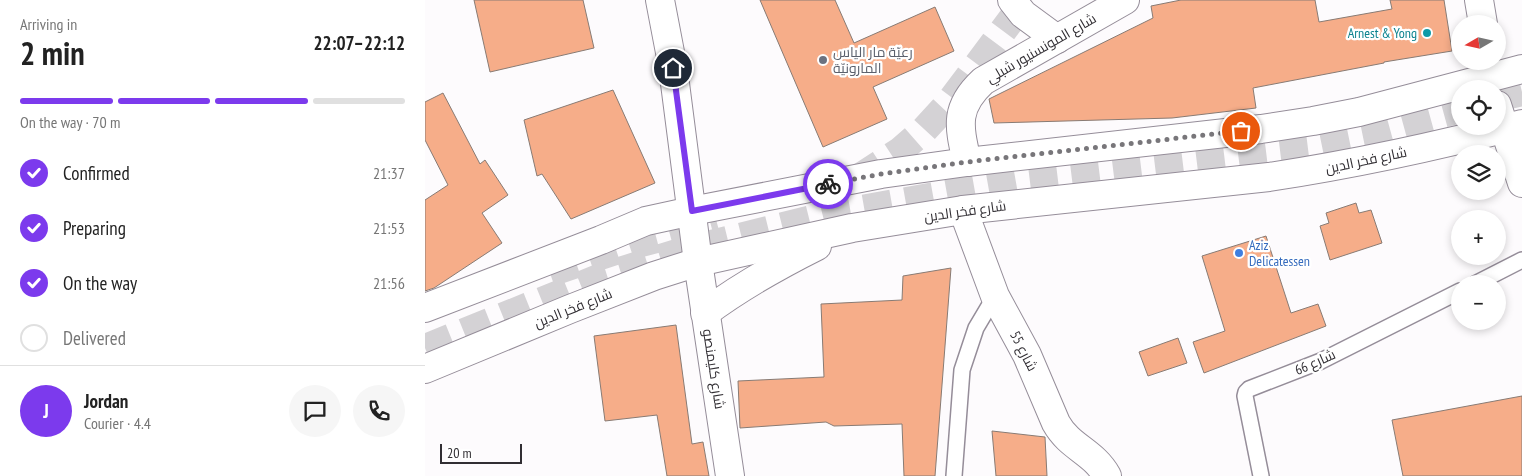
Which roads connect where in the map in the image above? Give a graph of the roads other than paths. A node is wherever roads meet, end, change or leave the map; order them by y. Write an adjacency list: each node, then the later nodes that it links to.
1 (660, 0): 13 (main road, شارع كليمنصو)
2 (1012, 0): 6 (main road)
3 (1125, 0): 6 (main road, شارع المونسنيور شبلي)
4 (1479, 0): 5 (main road)
5 (1482, 15)
6 (1057, 39): 10 (main road, شارع المونسنيور شبلي)
7 (1522, 68): 8 (main road)
8 (1490, 76): 10 (main road)
9 (1508, 119): 11 (main road); 12 (main road, شارع فخر الدين)
10 (967, 162): 13 (main road)
11 (1522, 183)
12 (963, 210): 14 (main road, شارع فخر الدين); 18 (main road, شارع 55)
13 (692, 211): 16 (main road, شارع كليمنصو); 20 (main road)
14 (853, 228): 16 (main road, شارع فخر الدين); 21 (main road)
15 (1522, 260): 17 (lane)
16 (697, 262): 21 (main road, شارع كليمنصو); 22 (main road, شارع فخر الدين)
17 (1493, 275)
18 (995, 296): 24 (lane); 25 (main road, شارع 55)
19 (1451, 296): 26 (lane, شارع 66)
20 (425, 308)
21 (705, 313): 23 (main road, شارع كليمنصو)
22 (425, 369)
23 (730, 476)
24 (954, 476)
25 (1107, 476)
26 (1261, 476)

